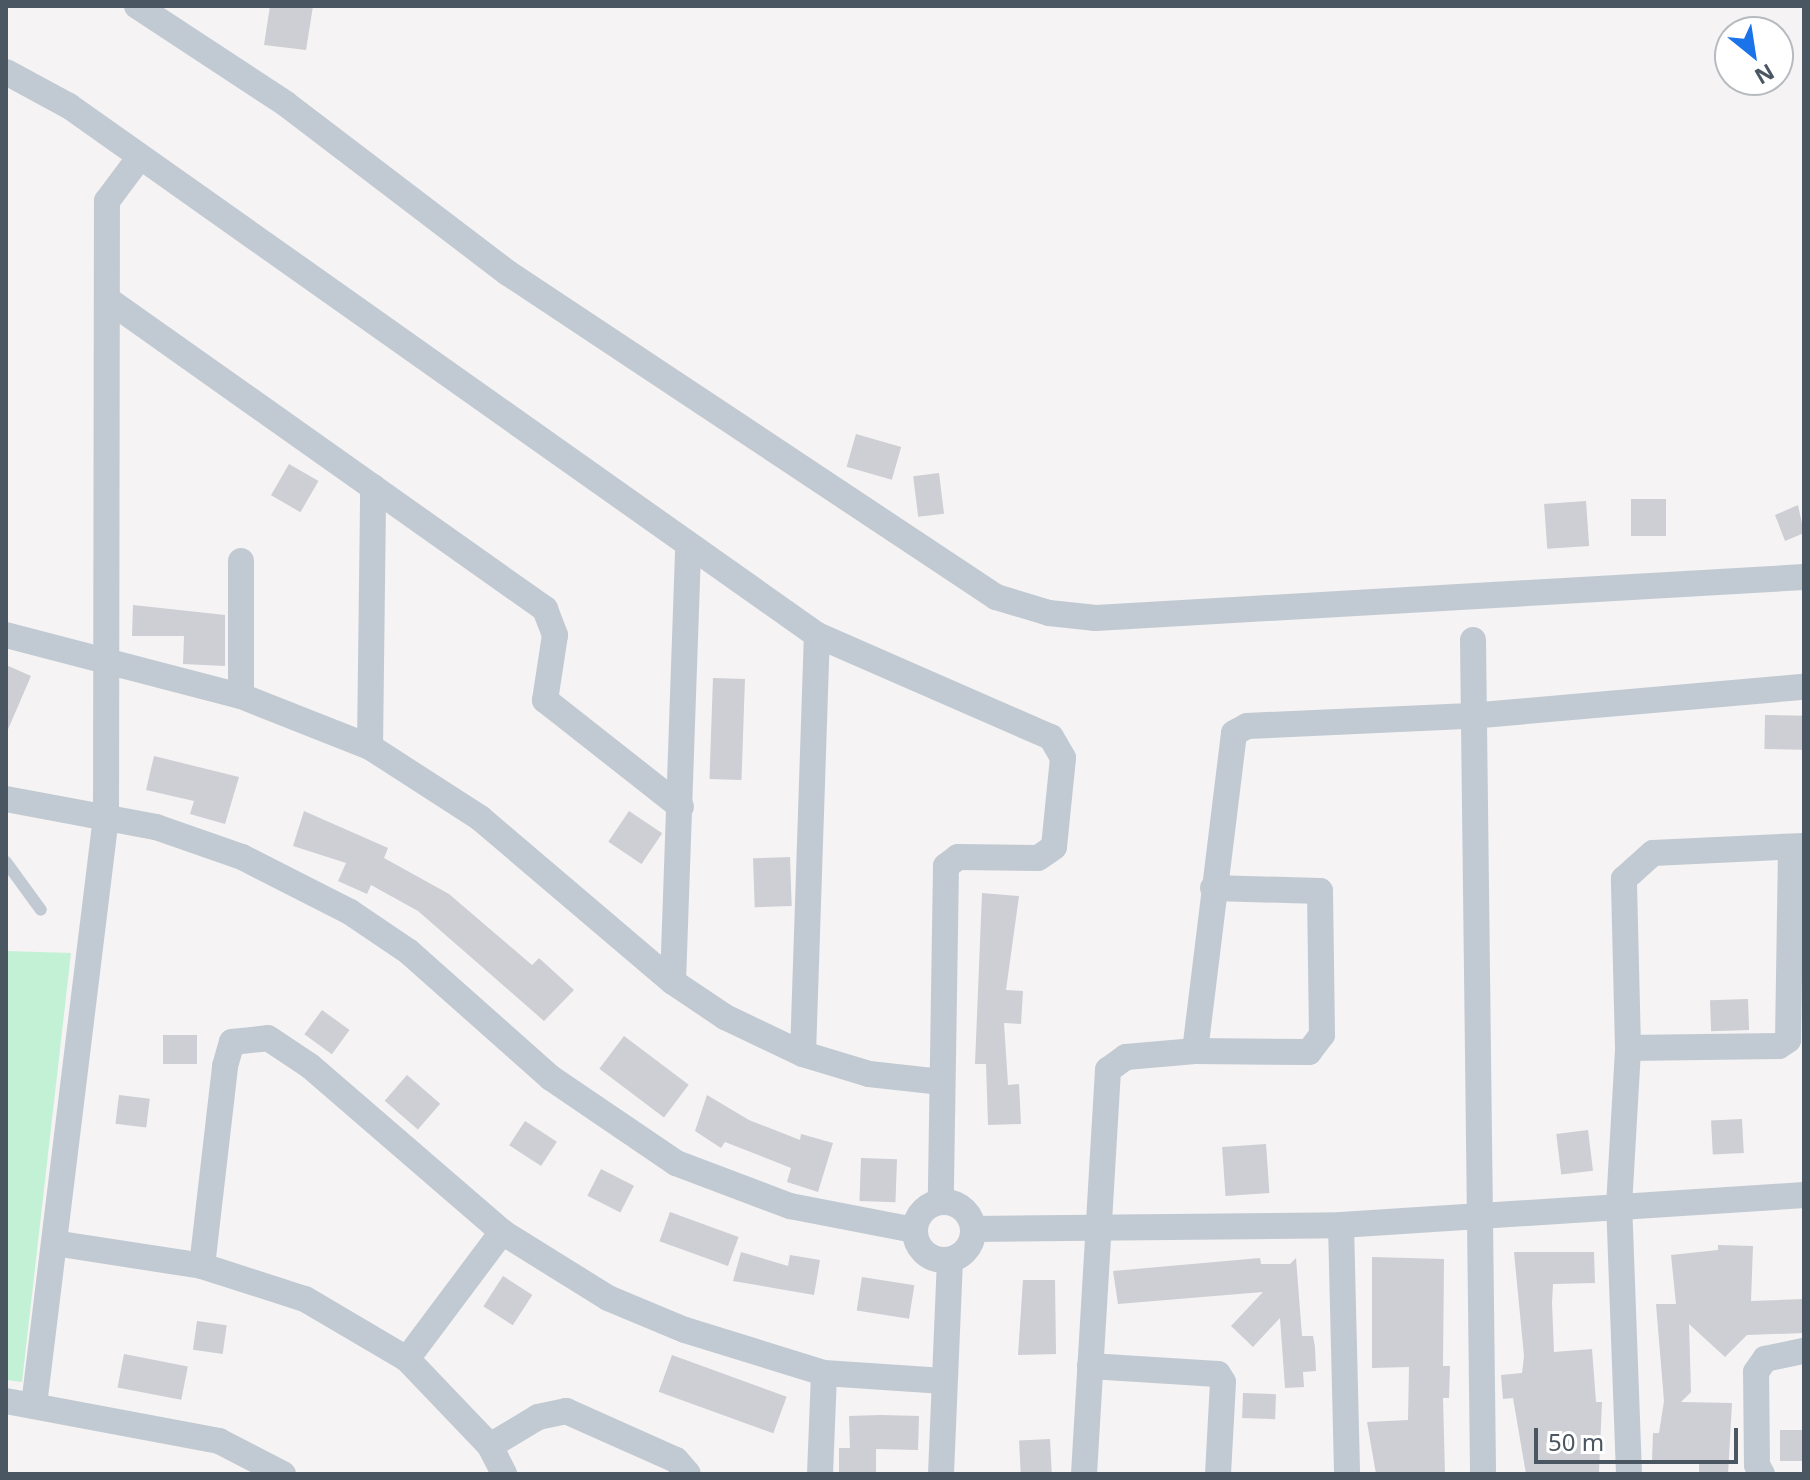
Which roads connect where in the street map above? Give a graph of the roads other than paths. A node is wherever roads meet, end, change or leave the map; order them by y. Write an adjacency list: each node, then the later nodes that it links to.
1 (137, 6): 8 (street)
2 (6, 72): 3 (street)
3 (139, 158): 4 (street); 6 (street)
4 (107, 299): 5 (street); 12 (street)
5 (373, 487): 16 (street); 18 (street)
6 (688, 544): 10 (street); 18 (street)
7 (241, 561): 14 (street)
8 (1804, 577)
9 (6, 635): 12 (street)
10 (817, 635): 27 (street); 28 (street)
11 (1473, 640): 15 (street)
12 (107, 661): 14 (street); 19 (street)
13 (1804, 687): 15 (street)
14 (241, 696): 16 (street)
15 (1470, 716): 22 (street); 32 (street)
16 (370, 747): 24 (street)
17 (6, 799): 19 (street)
18 (681, 807): 24 (street)
19 (106, 817): 35 (street); 38 (street)
20 (1798, 847): 25 (street); 25 (street)
21 (6, 862): 23 (lane)
22 (1213, 888): 26 (street); 26 (street)
23 (41, 910)
24 (673, 982): 27 (street)
25 (1628, 1048): 31 (street)
26 (1195, 1051): 36 (street)
27 (803, 1054): 28 (street)
28 (942, 1082): 30 (street)
29 (1804, 1195): 31 (street)
30 (941, 1201): 34 (street); 35 (street)
31 (1619, 1206): 32 (street); 58 (street)
32 (1480, 1217): 33 (street); 57 (street)
33 (1341, 1225): 36 (street); 56 (street)
34 (975, 1229): 36 (street); 39 (street)
35 (913, 1230): 39 (street)
36 (1101, 1231): 43 (street)
37 (502, 1232): 40 (street); 42 (street); 44 (street)
38 (54, 1243): 40 (street); 47 (street)
39 (950, 1260): 45 (street)
40 (202, 1266): 42 (street)
41 (1804, 1351): 59 (street)
42 (407, 1359): 48 (street)
43 (1090, 1366): 54 (street); 55 (street)
44 (824, 1373): 45 (street); 52 (street)
45 (944, 1381): 53 (street)
46 (6, 1401): 47 (street)
47 (34, 1405): 49 (street)
48 (490, 1446): 50 (street); 51 (street)
49 (283, 1474)
50 (504, 1474)
51 (688, 1474)
52 (820, 1474)
53 (941, 1474)
54 (1084, 1474)
55 (1218, 1474)
56 (1347, 1474)
57 (1483, 1474)
58 (1629, 1474)
59 (1762, 1474)

